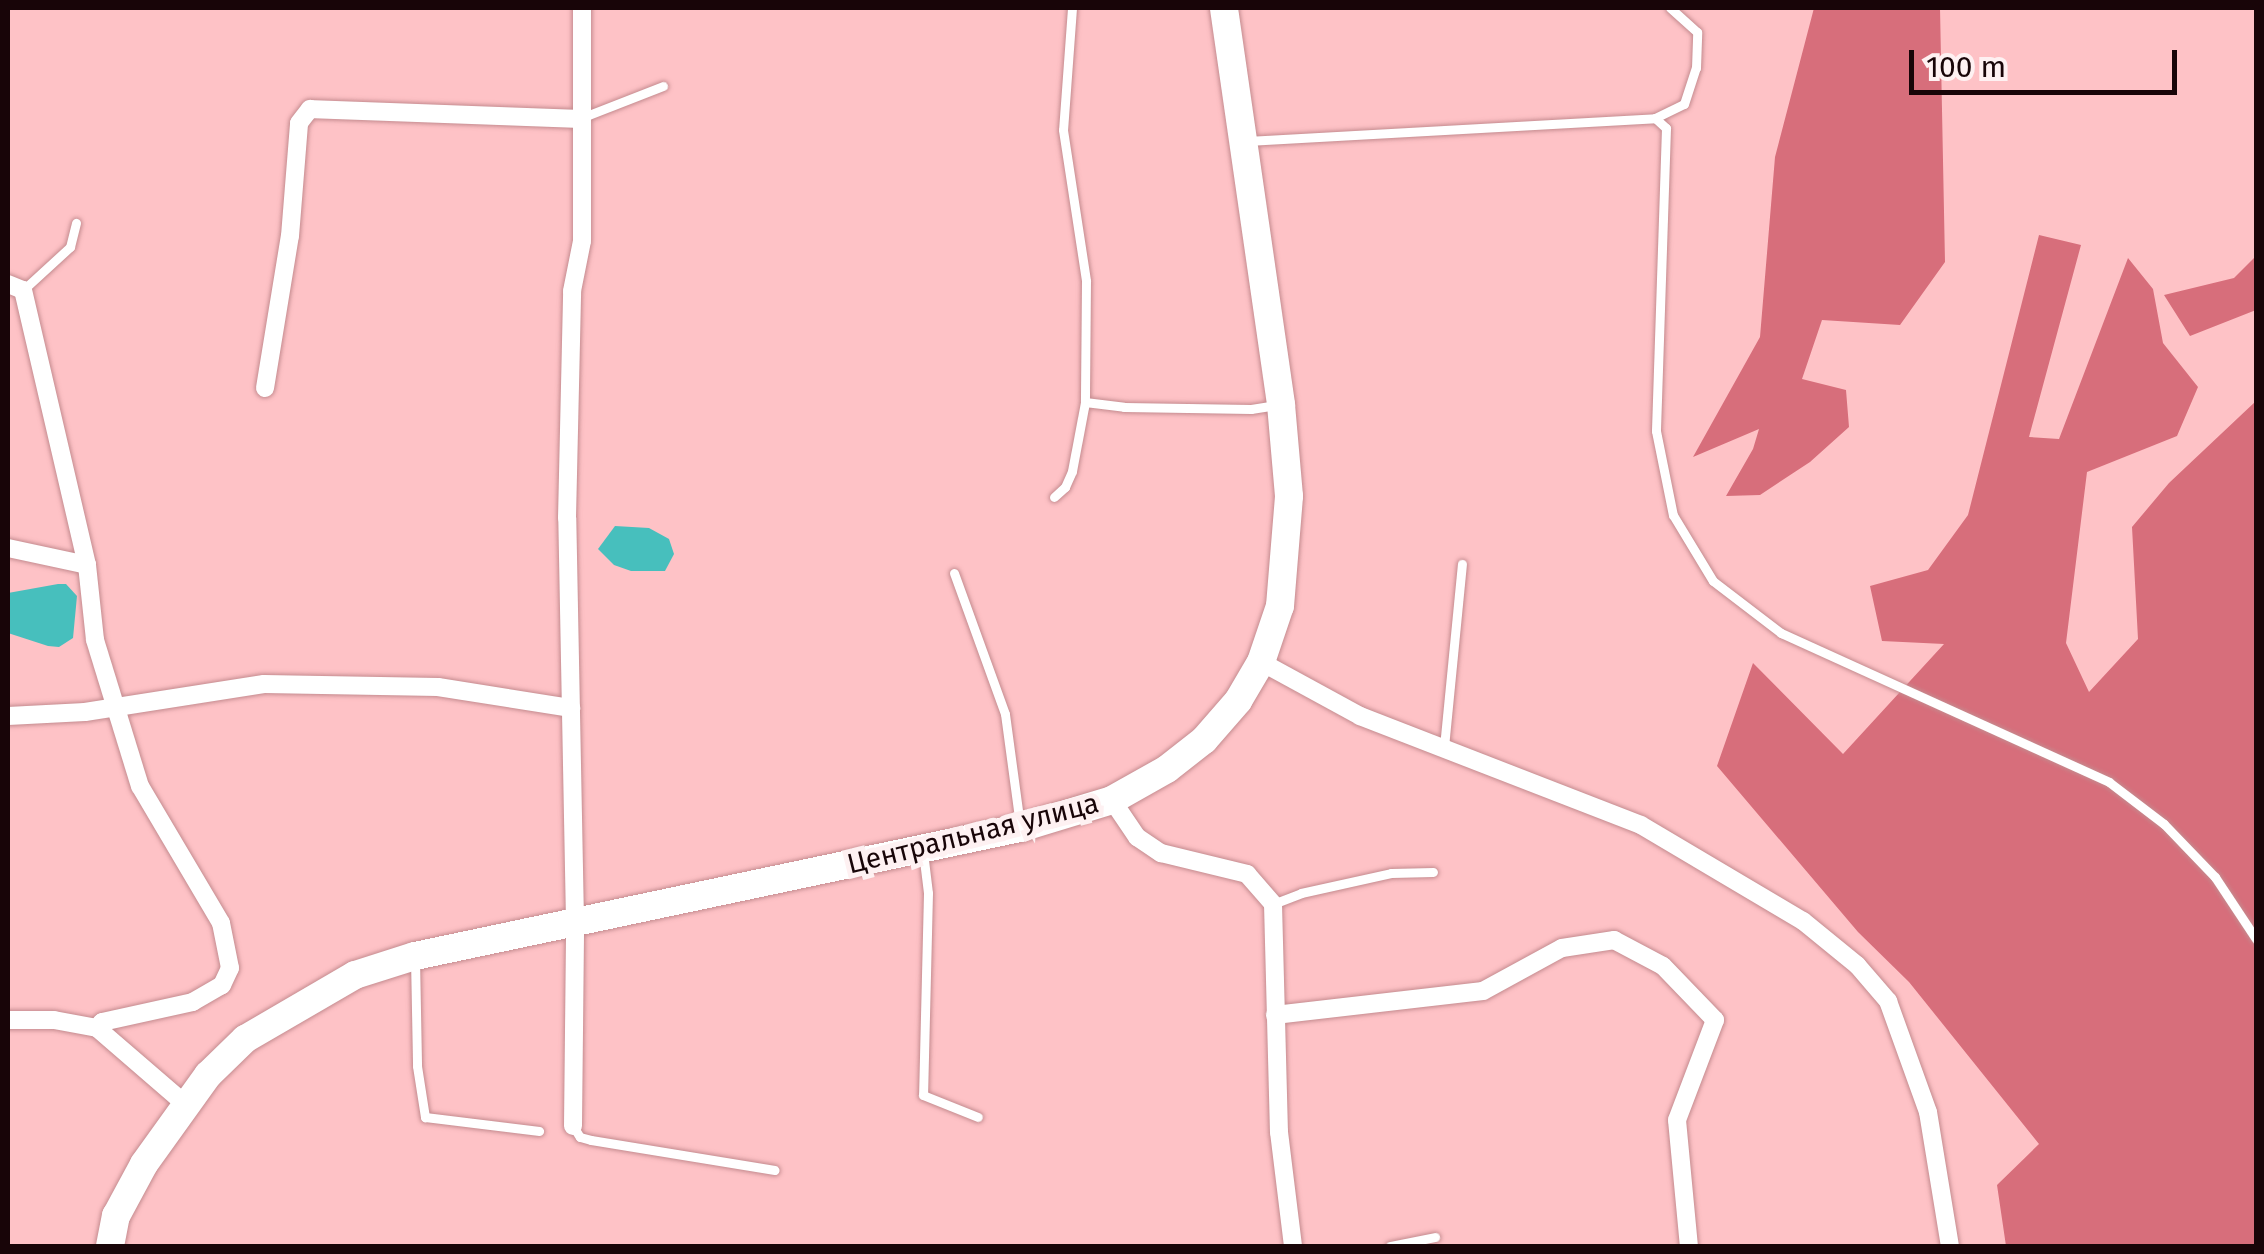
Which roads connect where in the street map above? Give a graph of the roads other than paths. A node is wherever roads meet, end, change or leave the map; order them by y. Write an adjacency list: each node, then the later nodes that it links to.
1 (582, 8): 7 (street)
2 (1072, 8): 12 (lane)
3 (1224, 8): 8 (street, Центральная улица)
4 (1670, 8): 6 (lane)
5 (663, 86): 7 (lane)
6 (1655, 118): 8 (lane); 30 (lane)
7 (579, 119): 11 (street); 21 (street)
8 (1245, 141): 13 (street, Центральная улица)
9 (76, 223): 10 (lane)
10 (15, 287): 17 (street)
11 (265, 388)
12 (1085, 402): 13 (lane); 14 (lane)
13 (1282, 404): 19 (street, Центральная улица)
14 (1054, 497)
15 (8, 548): 17 (street)
16 (1462, 564): 23 (lane)
17 (87, 565): 20 (street)
18 (954, 573): 25 (lane)
19 (1261, 662): 23 (street); 24 (street, Центральная улица)
20 (113, 706): 21 (street); 22 (street); 34 (street)
21 (571, 708): 29 (street)
22 (8, 716)
23 (1444, 747): 45 (street)
24 (1112, 800): 25 (street, Центральная улица); 28 (street)
25 (1020, 828): 26 (street, Центральная улица)
26 (923, 851): 29 (street, Центральная улица); 36 (lane)
27 (1432, 872): 28 (lane)
28 (1273, 904): 32 (street)
29 (575, 921): 31 (street, Центральная улица); 37 (street)
30 (2256, 939)
31 (415, 956): 35 (street, Центральная улица); 38 (lane)
32 (1275, 1015): 42 (street); 44 (street)
33 (8, 1020): 34 (street)
34 (97, 1028): 35 (street)
35 (184, 1103): 41 (street, Центральная улица)
36 (978, 1117)
37 (573, 1126): 39 (lane)
38 (538, 1131)
39 (775, 1170)
40 (1435, 1237): 43 (lane)
41 (110, 1246)
42 (1293, 1246)
43 (1390, 1246)
44 (1690, 1246)
45 (1950, 1246)

